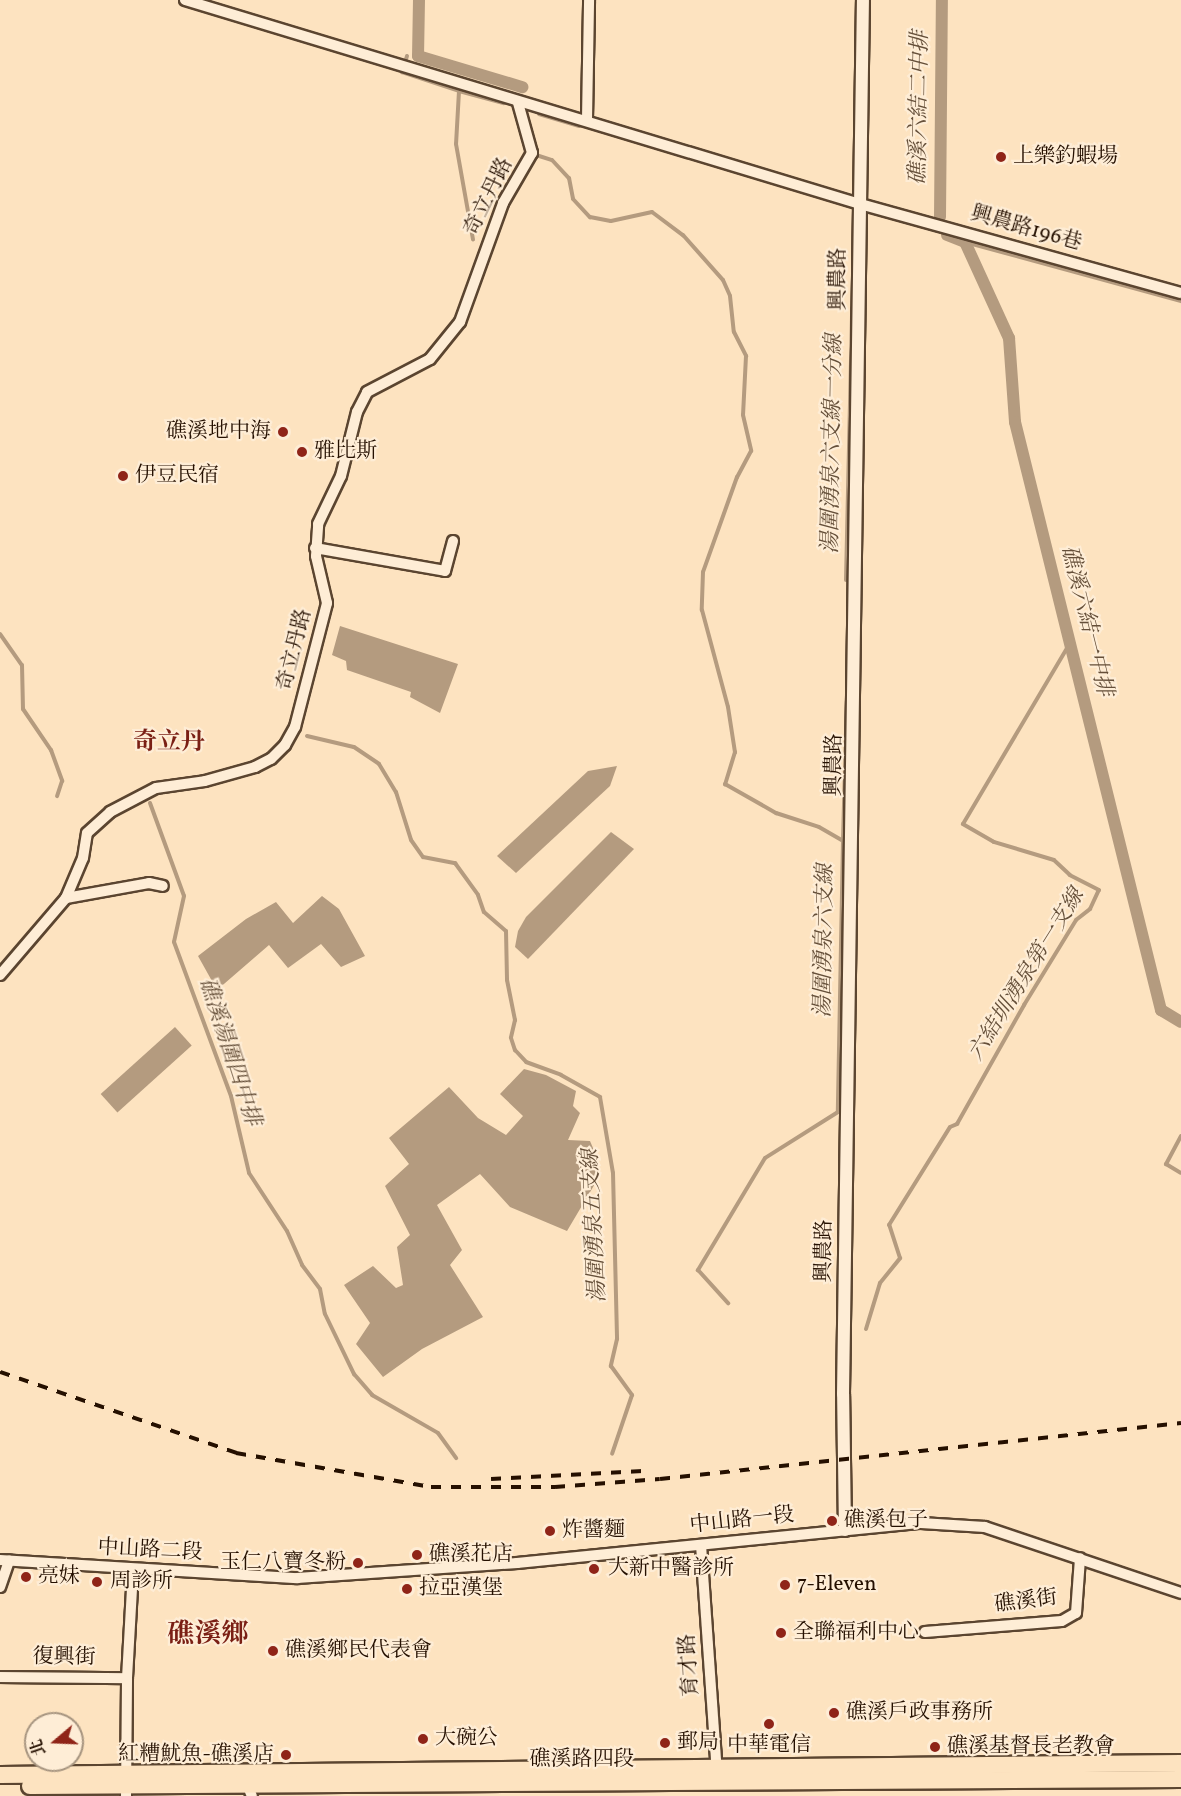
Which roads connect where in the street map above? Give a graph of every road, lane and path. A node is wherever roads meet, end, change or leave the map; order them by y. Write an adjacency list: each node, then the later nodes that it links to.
1 (185, 0): 4 (street)
2 (589, 0): 6 (street)
3 (863, 0): 7 (street, 興農路)
4 (219, 5): 5 (street)
5 (518, 103): 6 (street); 10 (street, 奇立丹路)
6 (586, 118): 7 (street)
7 (860, 204): 8 (street, 興農路196巷); 14 (street, 興農路)
8 (1181, 293)
9 (453, 541): 10 (street)
10 (315, 548): 12 (street, 奇立丹路)
11 (163, 886): 12 (street)
12 (66, 898): 13 (street, 奇立丹路)
13 (0, 975)
14 (845, 1530): 15 (street, 中山路一段); 16 (street, 中山路一段)
15 (700, 1545): 19 (street, 中山路一段); 27 (street, 育才路)
16 (1080, 1558): 21 (street, 中山路一段); 22 (street, 礁溪街)
17 (5, 1561): 18 (street, 中山路二段); 20 (street)
18 (133, 1571): 19 (street, 中山路二段); 24 (street)
19 (297, 1578)
20 (0, 1587)
21 (1181, 1593)
22 (925, 1632)
23 (0, 1677): 24 (street, 復興街)
24 (127, 1678): 34 (street)
25 (1181, 1763): 27 (main road, 礁溪路四段)
26 (0, 1775): 34 (main road)
27 (717, 1775): 28 (main road, 礁溪路四段); 29 (main road, 礁溪路四段)
28 (1181, 1779)
29 (525, 1783): 33 (main road, 礁溪路四段)
30 (247, 1784): 31 (main road, 礁溪路四段); 34 (main road, 礁溪路四段)
31 (284, 1784): 32 (main road, 礁溪路四段)
32 (337, 1784): 33 (main road, 礁溪路四段)
33 (405, 1784)
34 (127, 1785): 35 (main road)
35 (0, 1786)

